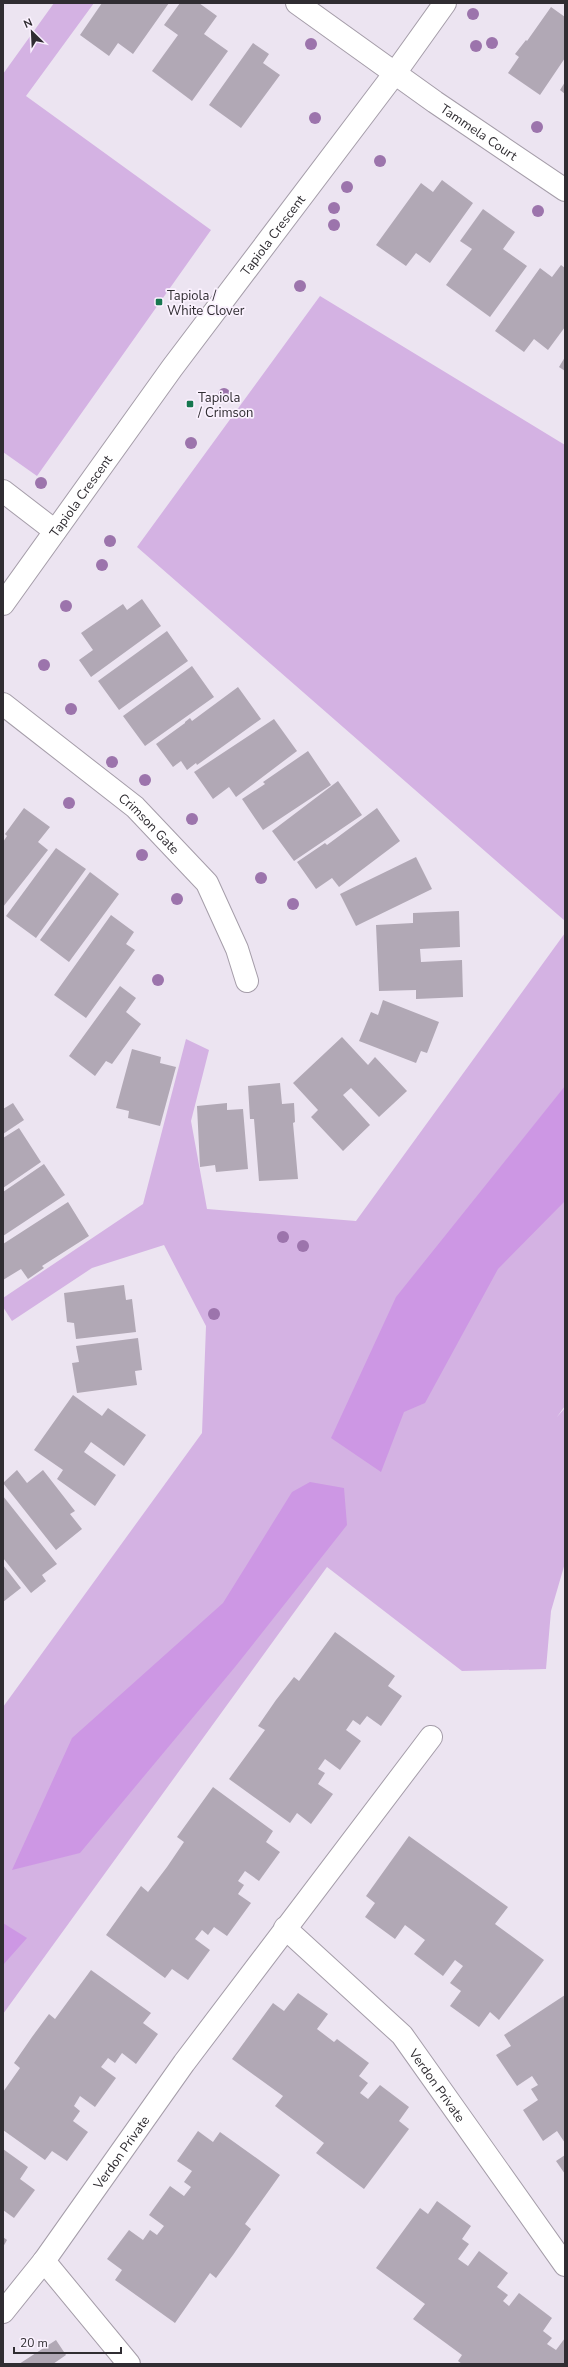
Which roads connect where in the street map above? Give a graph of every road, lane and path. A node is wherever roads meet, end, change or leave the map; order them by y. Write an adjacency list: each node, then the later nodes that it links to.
1 (297, 3): 3 (street, Tammela Court)
2 (444, 3): 3 (street, Tapiola Crescent)
3 (395, 73): 4 (street, Tammela Court); 6 (street, Tapiola Crescent)
4 (565, 190)
5 (3, 491): 6 (street)
6 (55, 530): 7 (street, Tapiola Crescent)
7 (3, 604)
8 (3, 704): 9 (street, Crimson Gate)
9 (247, 981)
10 (431, 1737): 11 (street, Verdon Private)
11 (285, 1928): 12 (street, Verdon Private); 13 (street, Verdon Private)
12 (44, 2261): 14 (street, Verdon Private); 15 (street)
13 (565, 2265)
14 (3, 2312)
15 (129, 2364)

